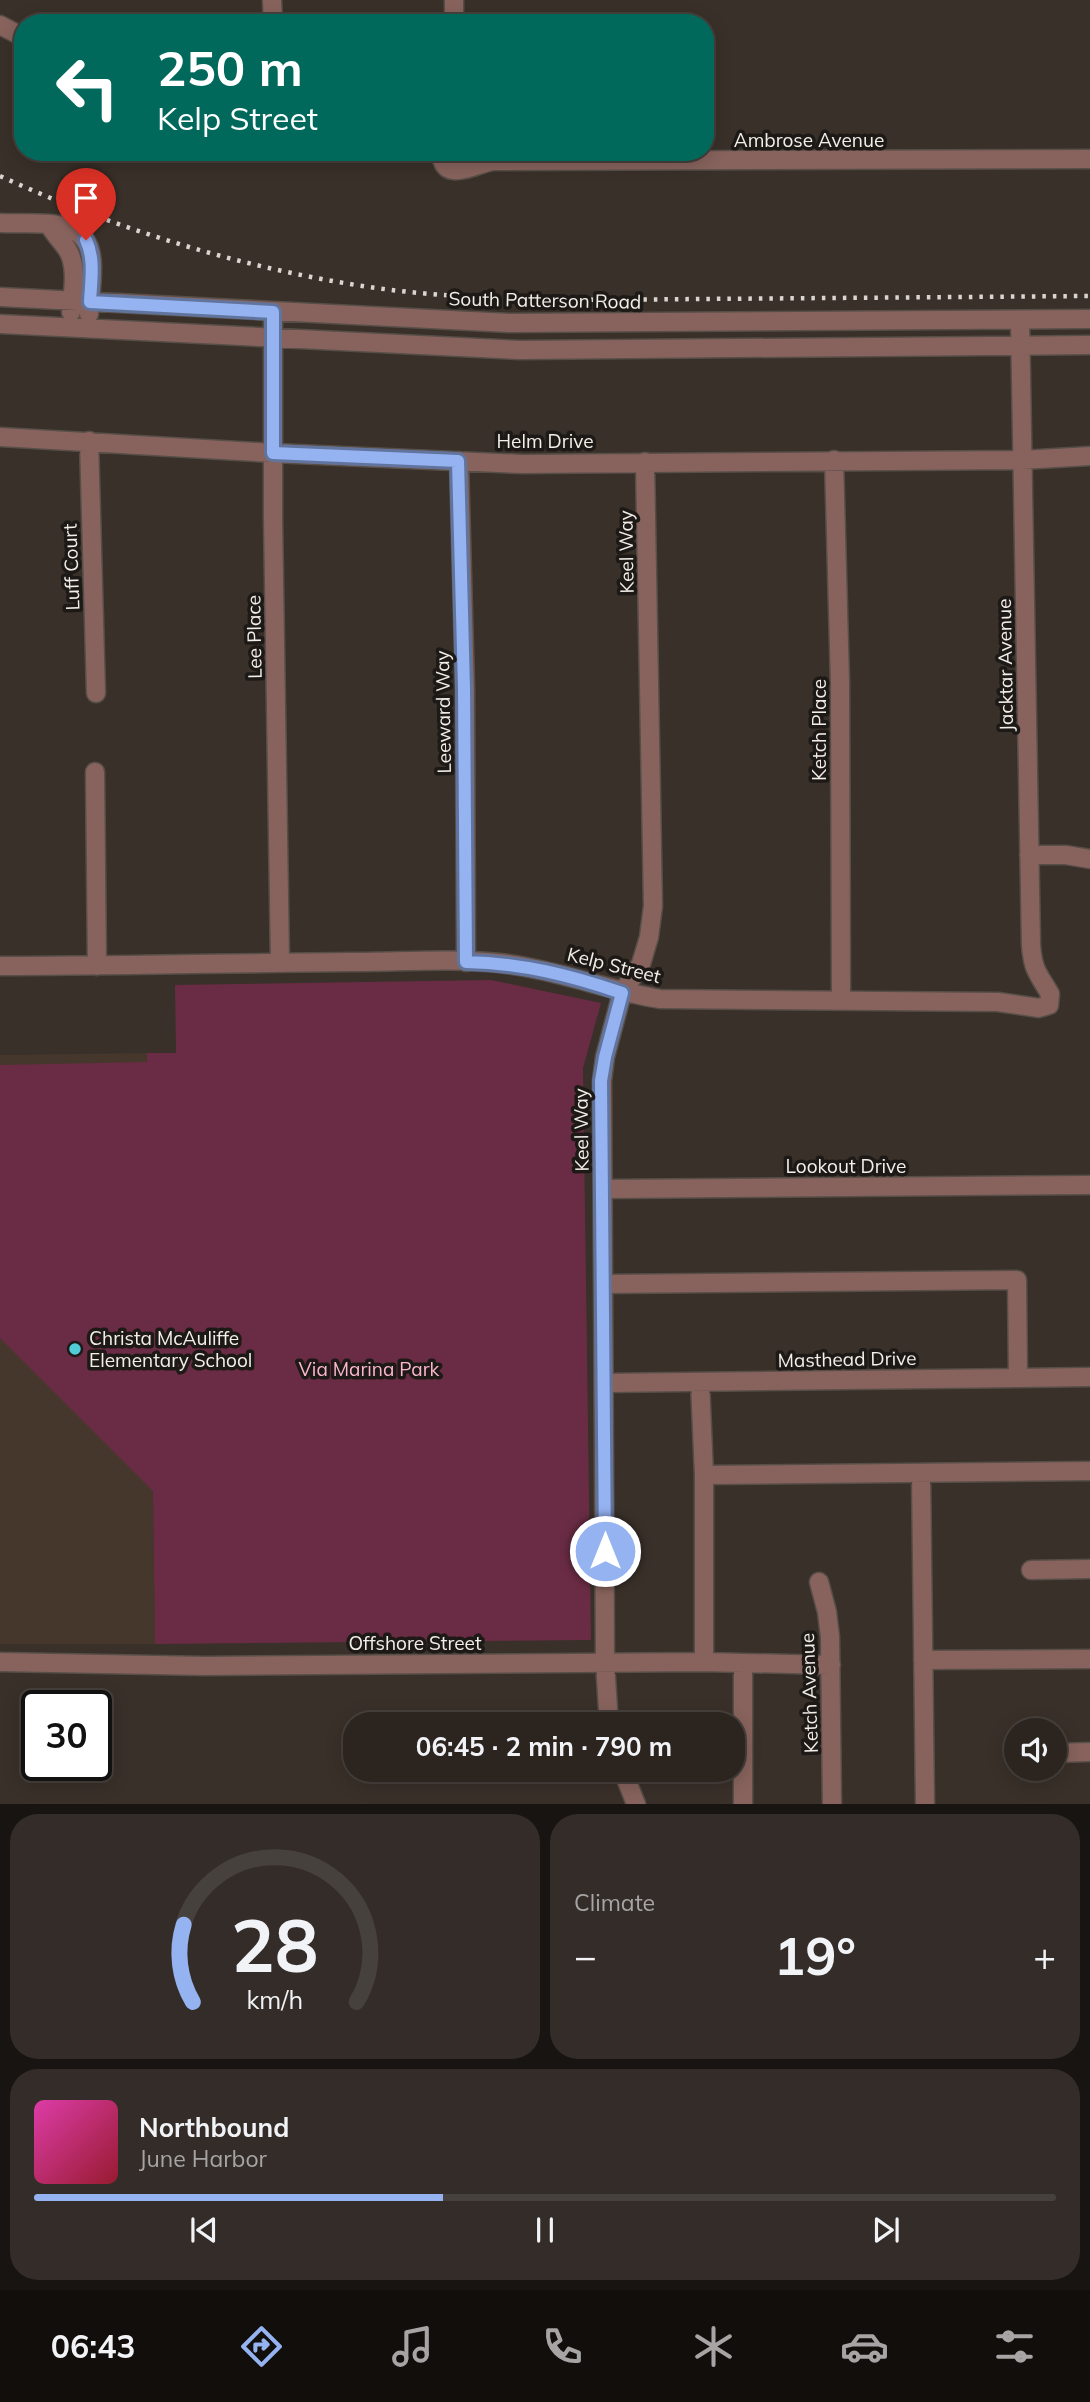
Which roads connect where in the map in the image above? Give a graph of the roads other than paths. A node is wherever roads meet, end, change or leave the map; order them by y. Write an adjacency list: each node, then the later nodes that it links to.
1 (1090, 159): 2 (street, Ambrose Avenue)
2 (714, 160)
3 (445, 161): 4 (street, Ambrose Avenue)
4 (493, 161)
5 (0, 223): 7 (street)
6 (0, 297): 7 (street, South Patterson Road)
7 (81, 302): 8 (street, South Patterson Road); 12 (street); 13 (street)
8 (273, 312): 10 (street, South Patterson Road); 14 (street, Lee Place)
9 (1090, 319): 10 (street, South Patterson Road)
10 (1020, 320): 16 (street, Jacktar Avenue)
11 (0, 324): 12 (street)
12 (70, 327): 13 (street)
13 (89, 328): 14 (street)
14 (273, 338): 16 (street); 19 (street, Lee Place)
15 (1090, 345): 16 (street)
16 (1021, 346): 22 (street, Jacktar Avenue)
17 (0, 437): 18 (street, Helm Drive)
18 (89, 441): 19 (street, Helm Drive); 25 (street, Luff Court)
19 (273, 453): 23 (street, Helm Drive); 29 (street, Lee Place)
20 (1090, 456): 22 (street, Helm Drive)
21 (834, 460): 22 (street, Helm Drive); 24 (street, Helm Drive); 34 (street, Ketch Place)
22 (1022, 460): 27 (street, Jacktar Avenue)
23 (458, 461): 24 (street, Helm Drive); 30 (street, Leeward Way)
24 (645, 462): 33 (street, Keel Way)
25 (96, 693)
26 (95, 772): 32 (street)
27 (1029, 855): 28 (street); 35 (street, Jacktar Avenue)
28 (1090, 859)
29 (280, 962): 30 (street, Kelp Street); 32 (street, Kelp Street)
30 (466, 962): 33 (street, Kelp Street)
31 (0, 966): 32 (street, Kelp Street)
32 (97, 966)
33 (622, 993): 34 (street, Kelp Street); 37 (street, Keel Way)
34 (841, 999): 35 (street, Kelp Street)
35 (1049, 1005)
36 (1090, 1185): 37 (street, Lookout Drive)
37 (603, 1189): 38 (street, Keel Way)
38 (604, 1284): 40 (street); 42 (street, Keel Way)
39 (1090, 1377): 40 (street, Masthead Drive)
40 (1018, 1378): 41 (street, Masthead Drive)
41 (701, 1382): 42 (street, Masthead Drive); 45 (street)
42 (605, 1383): 53 (street, Keel Way)
43 (1090, 1471): 44 (street)
44 (921, 1473): 45 (street); 50 (street)
45 (704, 1475): 52 (street)
46 (1090, 1569): 47 (street)
47 (1031, 1570)
48 (819, 1582): 55 (street, Ketch Avenue)
49 (1090, 1659): 50 (street)
50 (923, 1660): 63 (street)
51 (0, 1662): 53 (street, Offshore Street)
52 (704, 1662): 53 (street, Offshore Street); 54 (street, Offshore Street)
53 (605, 1663): 56 (street, Keel Way)
54 (743, 1663): 55 (street, Offshore Street); 61 (street)
55 (831, 1665): 62 (street, Ketch Avenue)
56 (609, 1712)
57 (1090, 1752): 58 (street)
58 (1067, 1753)
59 (627, 1782): 60 (street)
60 (636, 1804)
61 (743, 1804)
62 (832, 1804)
63 (925, 1804)

